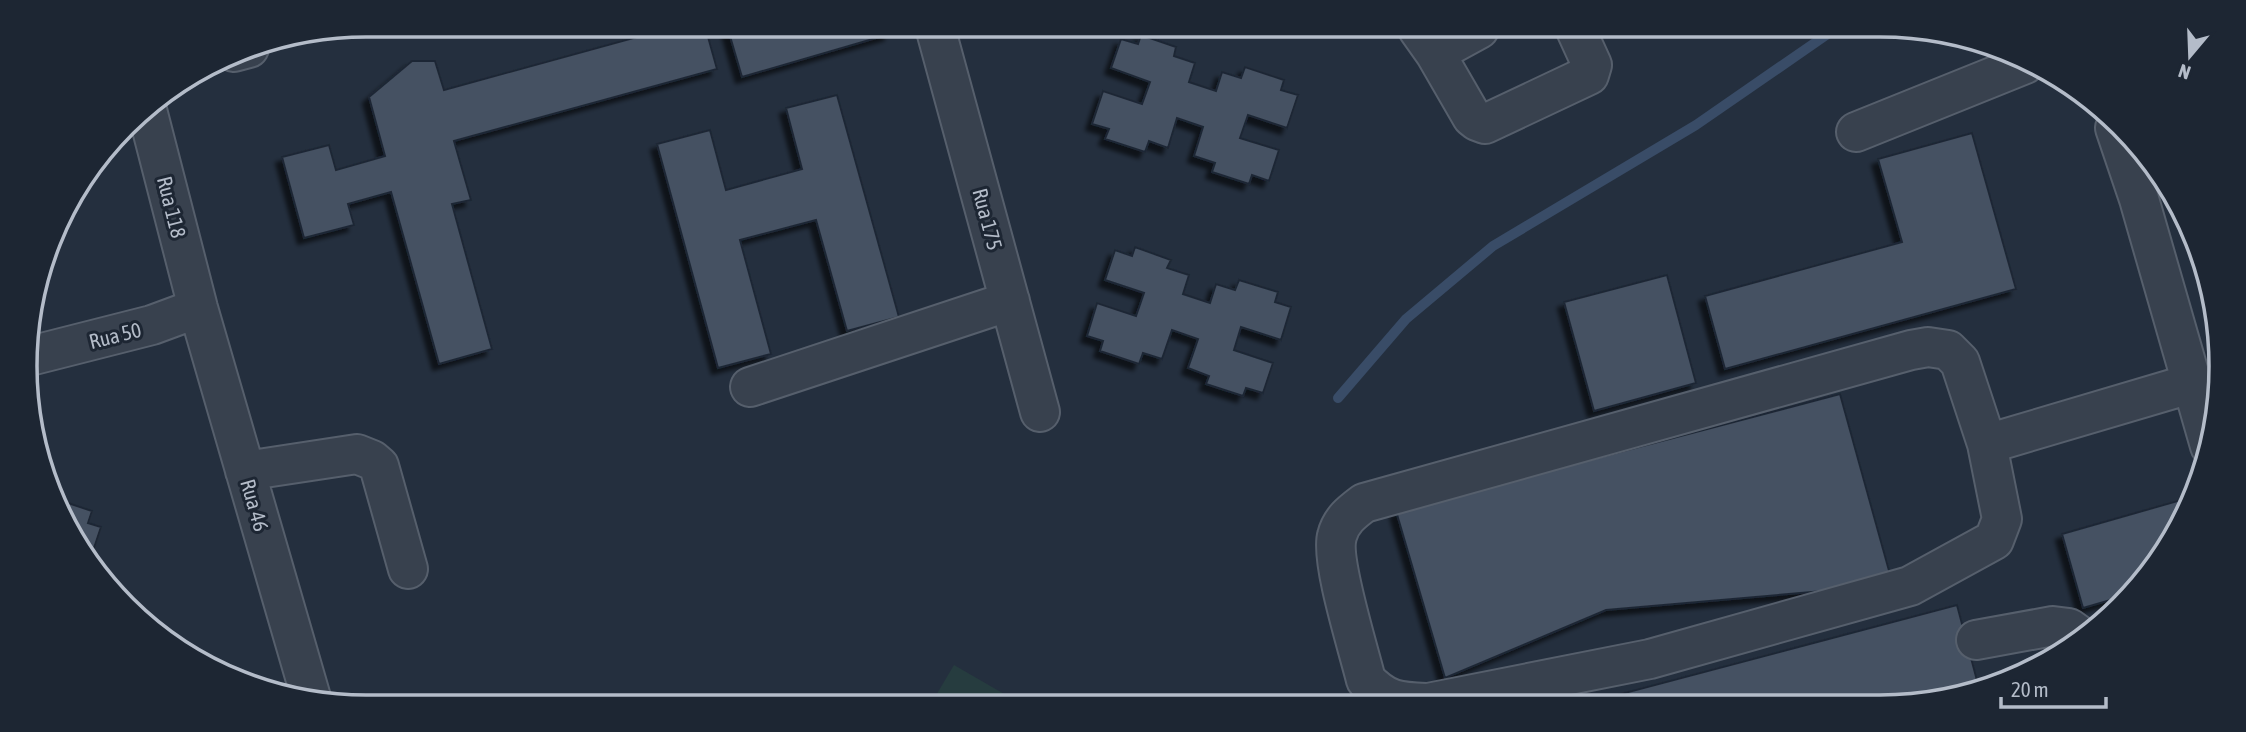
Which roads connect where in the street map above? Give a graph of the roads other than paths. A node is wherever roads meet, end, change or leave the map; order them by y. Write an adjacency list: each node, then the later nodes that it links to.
1 (938, 37): 10 (street, Rua 175)
2 (1444, 37): 4 (street)
3 (1579, 37): 4 (street)
4 (1426, 41)
5 (2017, 67): 7 (street)
6 (149, 118): 11 (street, Rua 118)
7 (1856, 132)
8 (2126, 147): 9 (street)
9 (2154, 194): 13 (street)
10 (1010, 301): 14 (street); 15 (street, Rua 175)
11 (198, 308): 12 (street, Rua 50); 18 (street, Rua 46)
12 (37, 354)
13 (2193, 383): 16 (street); 17 (street)
14 (750, 387)
15 (1040, 412)
16 (2204, 424)
17 (1987, 444): 23 (street); 24 (street)
18 (245, 471): 19 (street); 22 (street, Rua 46)
19 (408, 569)
20 (2074, 632): 21 (street)
21 (1976, 640)
22 (309, 690)
23 (1383, 695)
24 (1468, 695)

